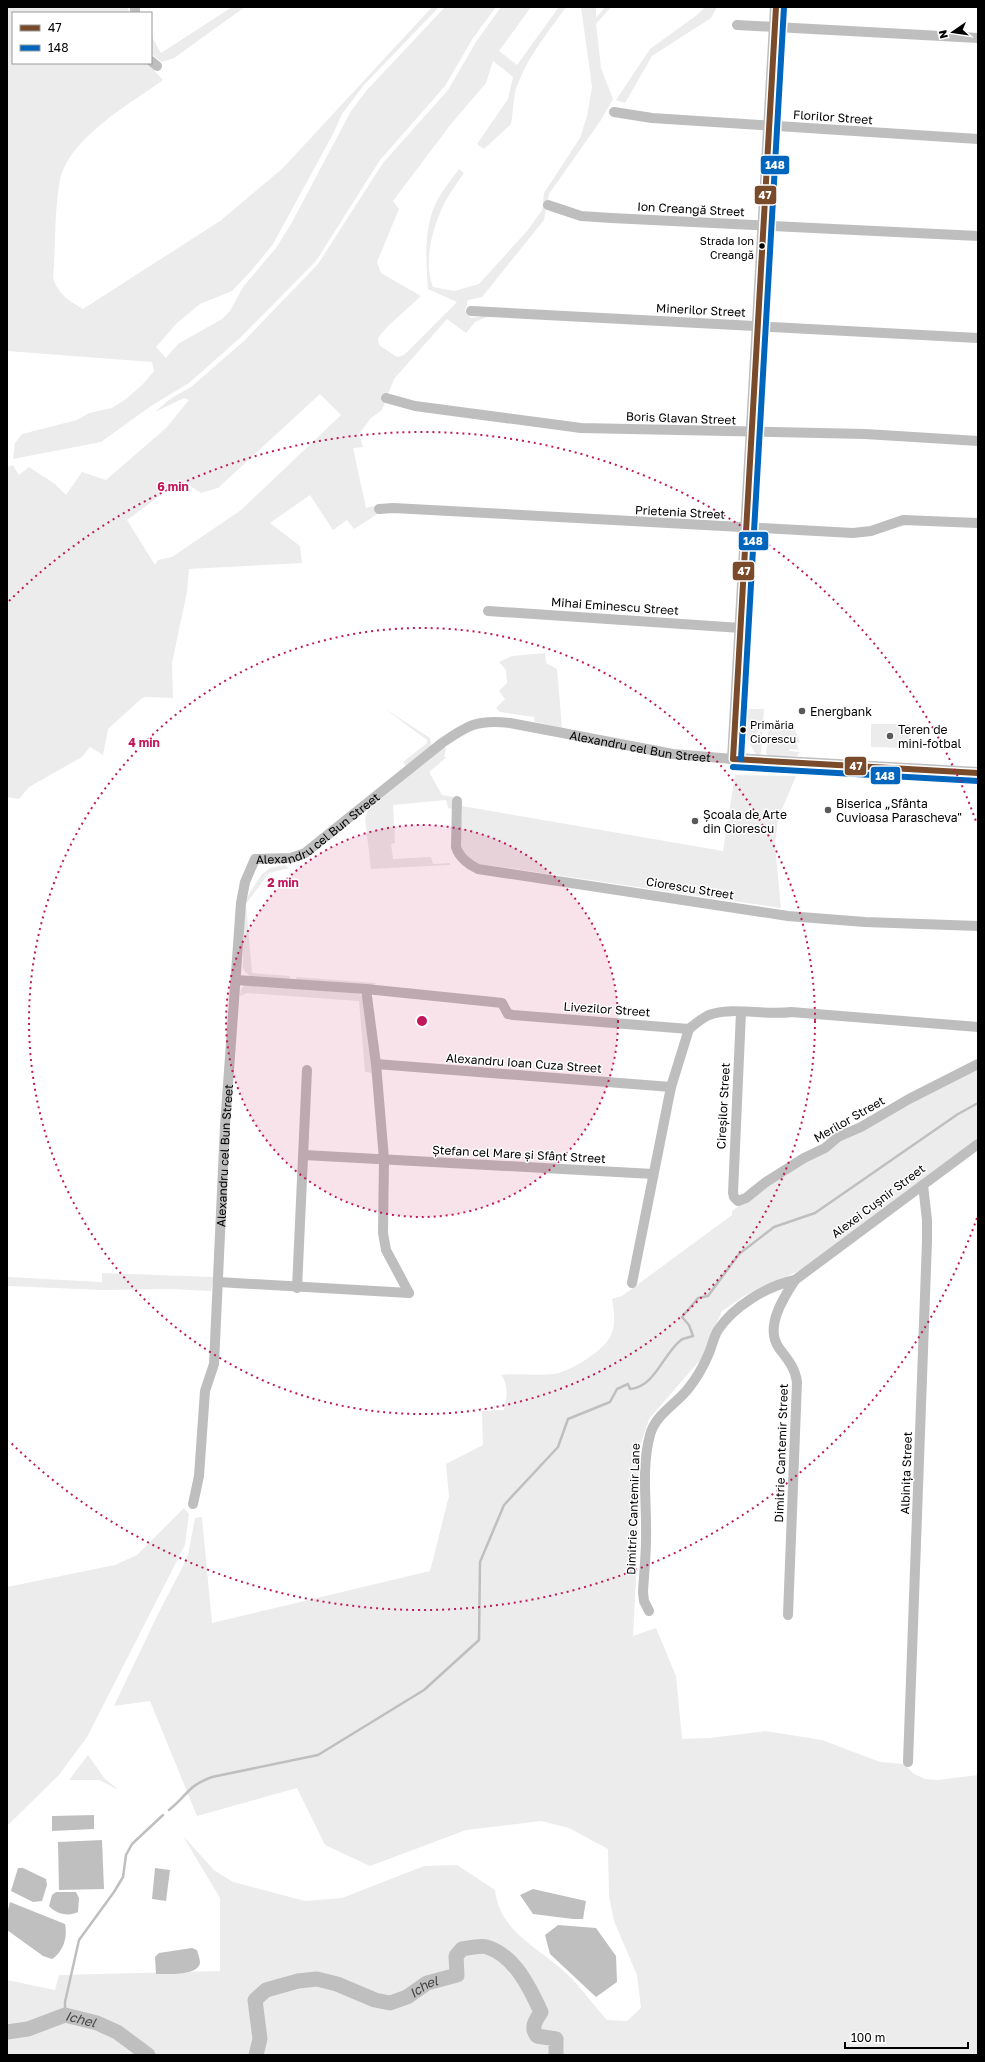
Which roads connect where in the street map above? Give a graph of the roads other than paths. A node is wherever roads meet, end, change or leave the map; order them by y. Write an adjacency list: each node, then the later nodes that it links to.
1 (776, 7): 3 (street)
2 (737, 25): 3 (street)
3 (774, 28): 4 (street); 6 (street)
4 (978, 38)
5 (614, 112): 6 (street, Florilor Street)
6 (769, 126): 7 (street, Florilor Street); 9 (street)
7 (978, 139)
8 (548, 205): 9 (street, Ion Creangă Street)
9 (763, 226): 10 (street, Ion Creangă Street); 12 (street)
10 (978, 236)
11 (471, 311): 12 (street, Minerilor Street)
12 (758, 326): 13 (street, Minerilor Street); 15 (street)
13 (978, 338)
14 (386, 398): 15 (street, Boris Glavan Street)
15 (751, 433): 16 (street, Boris Glavan Street); 19 (street)
16 (978, 441)
17 (379, 509): 19 (street, Prietenia Street)
18 (978, 523): 19 (street, Prietenia Street)
19 (745, 528): 21 (street)
20 (488, 611): 21 (street, Mihai Eminescu Street)
21 (741, 628): 22 (street)
22 (733, 759): 23 (street, Alexandru cel Bun Street); 26 (street, Alexandru cel Bun Street)
23 (978, 773)
24 (457, 801): 25 (street, Ciorescu Street)
25 (978, 926)
26 (236, 980): 27 (street, Livezilor Street); 42 (street, Alexandru cel Bun Street)
27 (366, 989): 30 (street, Livezilor Street); 31 (street)
28 (741, 1012): 29 (street); 30 (street); 40 (street, Cireșilor Street)
29 (978, 1027)
30 (689, 1029): 34 (street)
31 (376, 1064): 34 (street, Alexandru Ioan Cuza Street); 37 (street)
32 (978, 1064): 40 (street, Merilor Street)
33 (306, 1070): 36 (street)
34 (671, 1087): 38 (street)
35 (978, 1144): 39 (street, Alexei Cușnir Street)
36 (304, 1155): 37 (street, Ștefan cel Mare și Sfânt Street); 44 (street)
37 (384, 1159): 38 (street, Ștefan cel Mare și Sfânt Street); 44 (street)
38 (653, 1174): 43 (street)
39 (923, 1185): 41 (street, Alexei Cușnir Street); 48 (street, Albinița Street)
40 (736, 1200)
41 (795, 1280): 46 (street, Dimitrie Cantemir Lane); 47 (street, Dimitrie Cantemir Street)
42 (218, 1282): 44 (street); 45 (street, Alexandru cel Bun Street)
43 (632, 1283)
44 (297, 1288)
45 (194, 1504)
46 (649, 1611)
47 (788, 1615)
48 (908, 1762)

